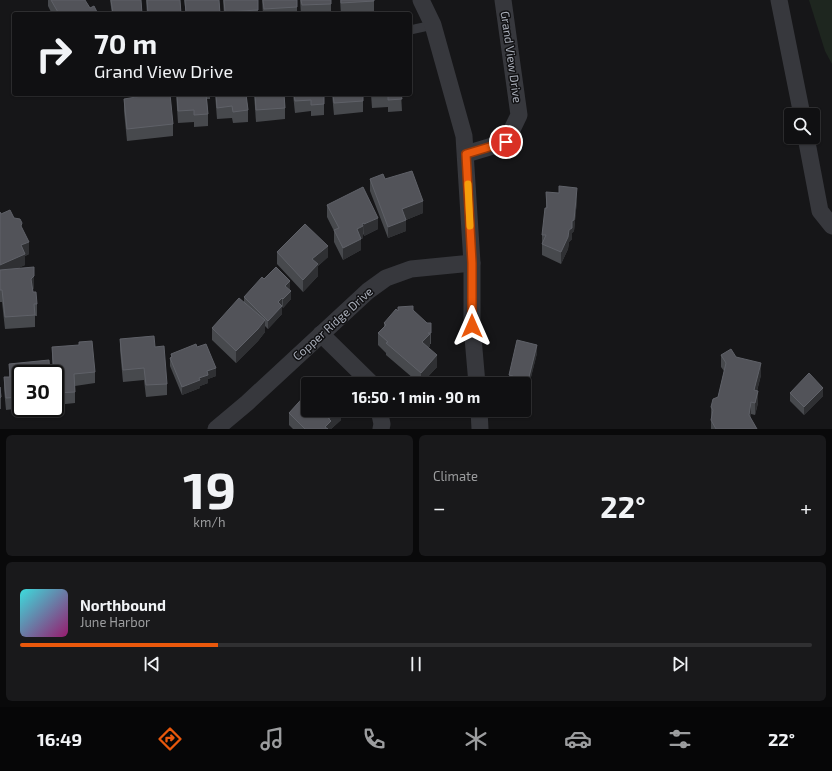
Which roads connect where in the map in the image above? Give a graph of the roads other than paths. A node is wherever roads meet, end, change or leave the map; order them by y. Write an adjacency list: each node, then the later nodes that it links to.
1 (421, 0): 4 (street)
2 (503, 0): 8 (street, Grand View Drive)
3 (779, 0): 6 (street)
4 (433, 25): 5 (lane); 8 (street)
5 (412, 30)
6 (801, 108)
7 (807, 144): 9 (street)
8 (466, 154): 10 (street)
9 (832, 226)
10 (472, 263): 11 (street, Copper Ridge Drive); 13 (street)
11 (321, 334): 12 (street); 16 (street, Copper Ridge Drive)
12 (365, 377)
13 (476, 377)
14 (380, 417): 17 (street)
15 (479, 417): 18 (street)
16 (216, 429)
17 (381, 429)
18 (480, 429)

